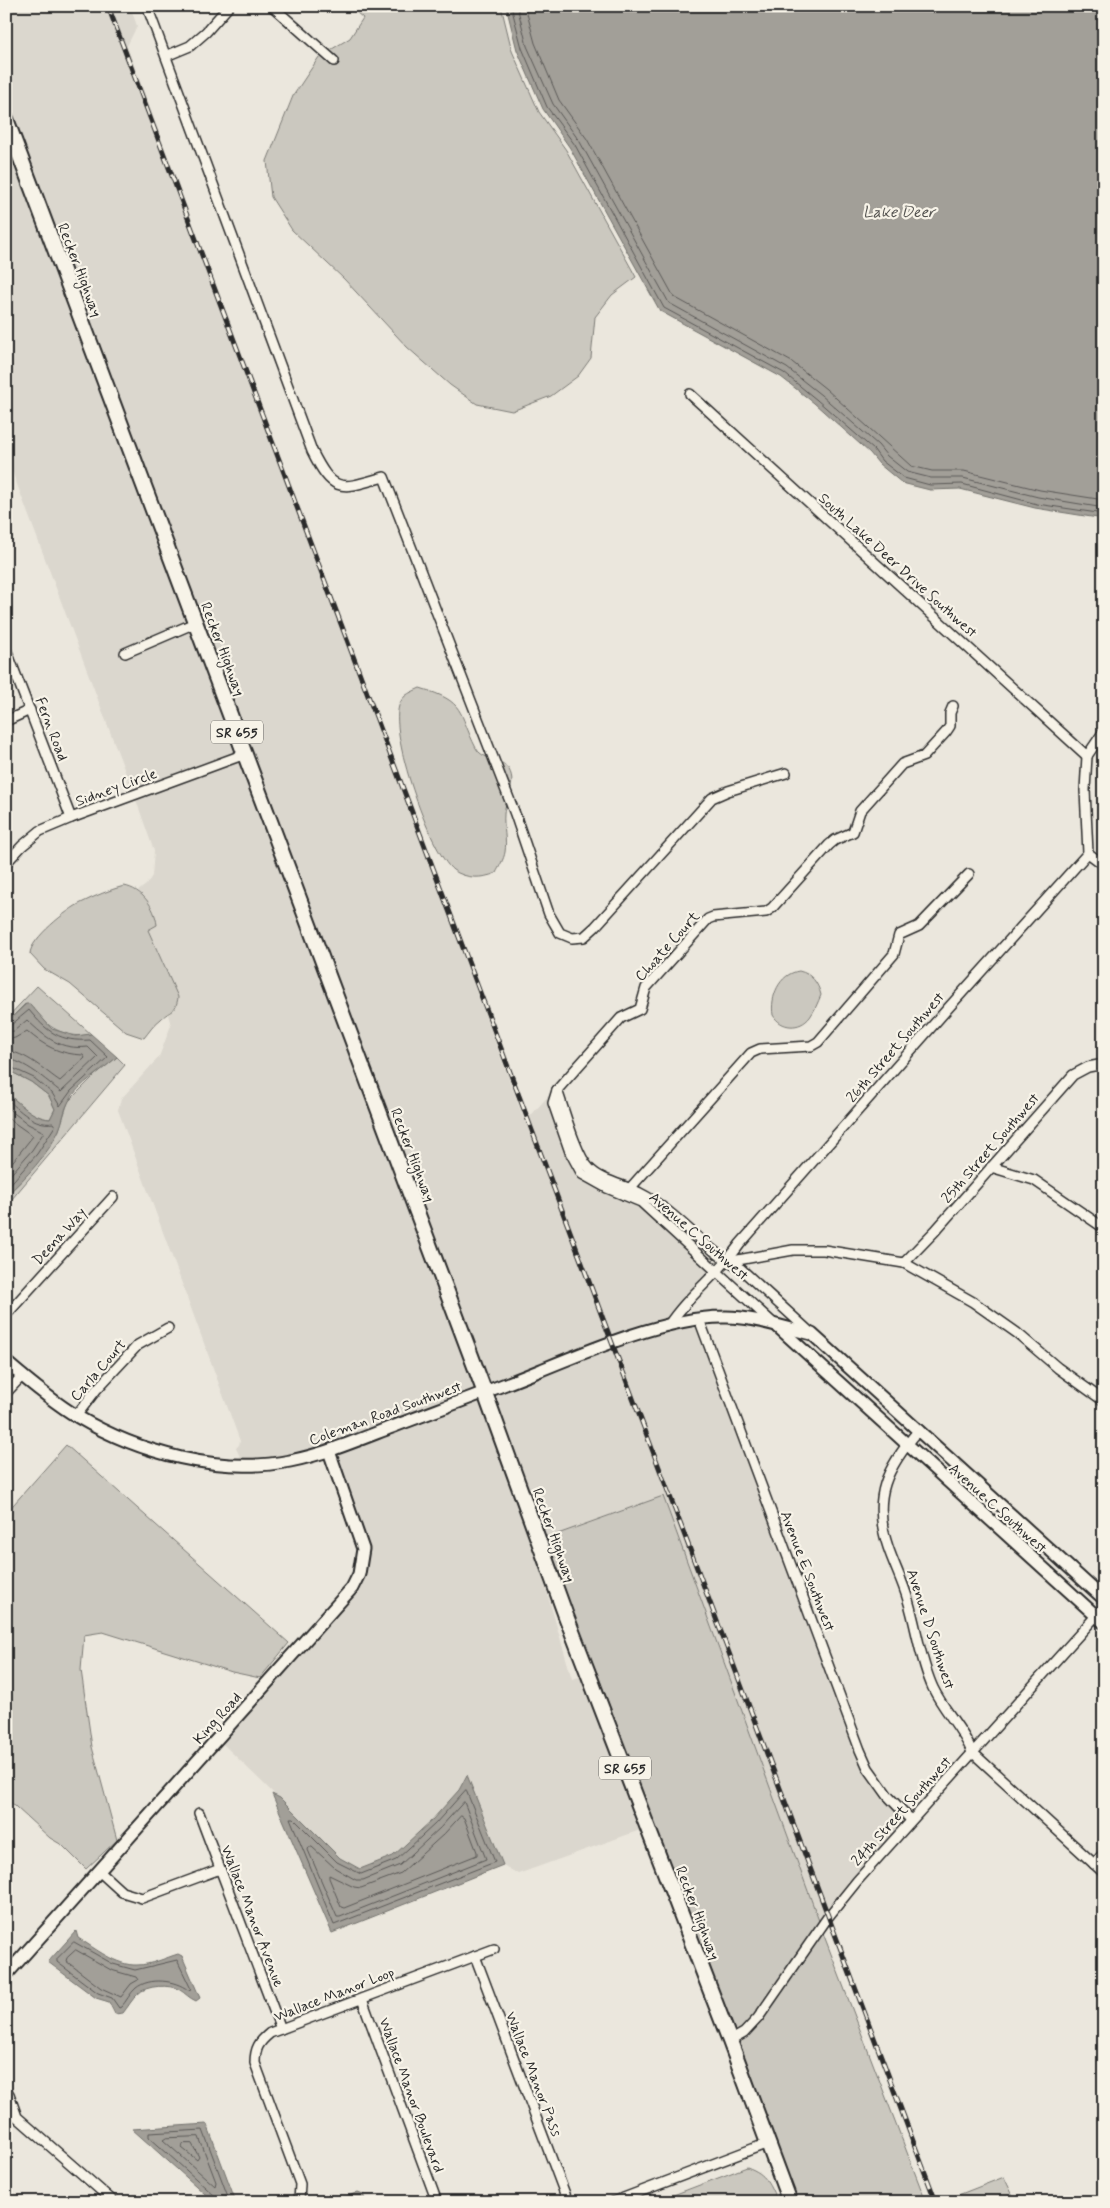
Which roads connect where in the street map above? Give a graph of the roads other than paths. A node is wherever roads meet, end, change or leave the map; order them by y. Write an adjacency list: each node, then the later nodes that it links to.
1 (147, 6): 4 (street)
2 (229, 6): 4 (street)
3 (272, 6): 5 (street)
4 (166, 56): 17 (street)
5 (334, 62)
6 (6, 119): 8 (main road, Recker Highway / SR 655)
7 (690, 394): 16 (street, South Lake Deer Drive Southwest)
8 (195, 623): 10 (street); 15 (main road, Recker Highway / SR 655)
9 (6, 649): 12 (street, Fern Road)
10 (125, 654)
11 (953, 706): 24 (street, Choate Court)
12 (30, 710): 13 (street); 18 (street, Fern Road)
13 (6, 720)
14 (1104, 731): 16 (street)
15 (245, 754): 18 (street, Sidney Circle); 41 (main road, Recker Highway / SR 655)
16 (1087, 756): 19 (street)
17 (786, 774)
18 (71, 818): 20 (street, Sidney Circle)
19 (1088, 853): 21 (street); 29 (street, 26th Street Southwest)
20 (6, 863)
21 (1104, 865)
22 (969, 874): 26 (street)
23 (1104, 1064): 25 (street, 25th Street Southwest)
24 (557, 1090): 26 (street, Avenue C Southwest)
25 (992, 1167): 28 (street); 30 (street, 25th Street Southwest)
26 (627, 1192): 29 (street, Avenue C Southwest); 31 (street, Avenue C Southwest)
27 (113, 1197): 32 (street, Deena Way)
28 (1104, 1228)
29 (727, 1262): 30 (street); 31 (street); 37 (street, Avenue C Southwest)
30 (904, 1263): 42 (street)
31 (718, 1271): 34 (street); 35 (street, Avenue C Southwest)
32 (6, 1315)
33 (699, 1319): 34 (street, Coleman Road Southwest); 35 (street, Coleman Road Southwest); 51 (street, Avenue E Southwest)
34 (668, 1326): 41 (street, Coleman Road Southwest)
35 (776, 1326): 37 (street, Coleman Road Southwest); 45 (street, Avenue C Southwest)
36 (168, 1328): 43 (street, Carla Court)
37 (812, 1334): 44 (street, Avenue C Southwest)
38 (6, 1362): 39 (street, Coleman Road Southwest)
39 (22, 1376): 40 (street); 43 (street, Coleman Road Southwest)
40 (6, 1393)
41 (485, 1393): 46 (street, Coleman Road Southwest); 62 (main road, Recker Highway / SR 655)
42 (1104, 1401)
43 (76, 1416): 46 (street, Coleman Road Southwest)
44 (919, 1430): 45 (street, Avenue D Southwest); 47 (street, Avenue C Southwest)
45 (906, 1444): 48 (street, Avenue C Southwest); 49 (street, Avenue D Southwest)
46 (329, 1451): 55 (street, King Road)
47 (1104, 1599)
48 (1101, 1615): 49 (street, 24th Street Southwest)
49 (972, 1752): 51 (street, 24th Street Southwest); 53 (street, Avenue D Southwest)
50 (199, 1813): 54 (street, Wallace Manor Avenue)
51 (911, 1820): 62 (street, 24th Street Southwest)
52 (1104, 1853): 53 (street)
53 (1094, 1864): 56 (street, Avenue D Southwest)
54 (220, 1868): 55 (street); 61 (street, Wallace Manor Avenue)
55 (100, 1872): 59 (street, King Road)
56 (1104, 1873)
57 (494, 1949): 58 (street, Wallace Manor Loop)
58 (475, 1956): 60 (street, Wallace Manor Loop); 68 (street, Wallace Manor Pass)
59 (6, 1975)
60 (362, 1999): 61 (street, Wallace Manor Loop); 67 (street, Wallace Manor Boulevard)
61 (280, 2029): 66 (street, Wallace Manor Loop)
62 (730, 2041): 64 (main road, Recker Highway / SR 655)
63 (9, 2094): 65 (street)
64 (768, 2142): 69 (street); 70 (main road, Recker Highway / SR 655)
65 (114, 2202)
66 (299, 2202)
67 (437, 2202)
68 (568, 2202)
69 (613, 2202)
70 (790, 2202)

